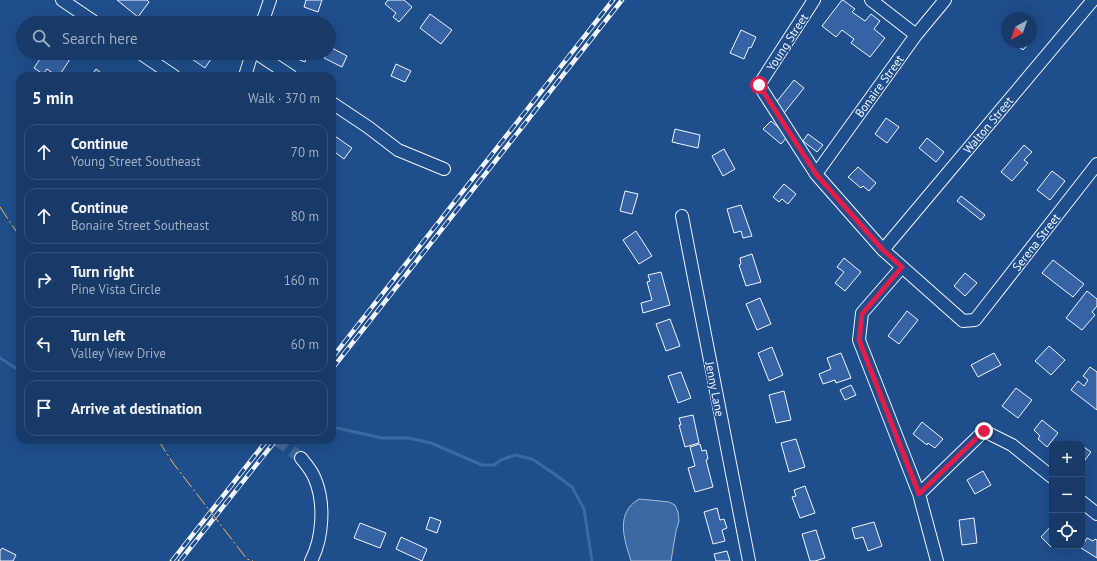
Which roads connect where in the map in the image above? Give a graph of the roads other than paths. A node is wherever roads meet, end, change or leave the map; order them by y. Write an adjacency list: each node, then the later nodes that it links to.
1 (62, 0): 7 (street)
2 (270, 0): 8 (street)
3 (814, 0): 19 (street, Young Street)
4 (871, 0): 9 (street)
5 (945, 0): 9 (street, Bonaire Street)
6 (1094, 0): 21 (street, Walton Street)
7 (86, 16)
8 (264, 16)
9 (916, 36): 19 (street, Bonaire Street)
10 (150, 60): 13 (street)
11 (250, 60): 14 (street)
12 (267, 60): 15 (street)
13 (168, 72)
14 (246, 72)
15 (285, 72)
16 (336, 106): 18 (street)
17 (1097, 164): 22 (street, Serena Street)
18 (444, 169)
19 (816, 174): 21 (street)
20 (682, 216): 29 (street, Jenny Lane)
21 (883, 250): 22 (street)
22 (902, 267): 25 (street)
23 (301, 458): 28 (street)
24 (1049, 475): 25 (street)
25 (919, 494): 30 (street)
26 (1085, 504): 27 (street)
27 (1097, 514)
28 (317, 559)
29 (749, 561)
30 (937, 561)

